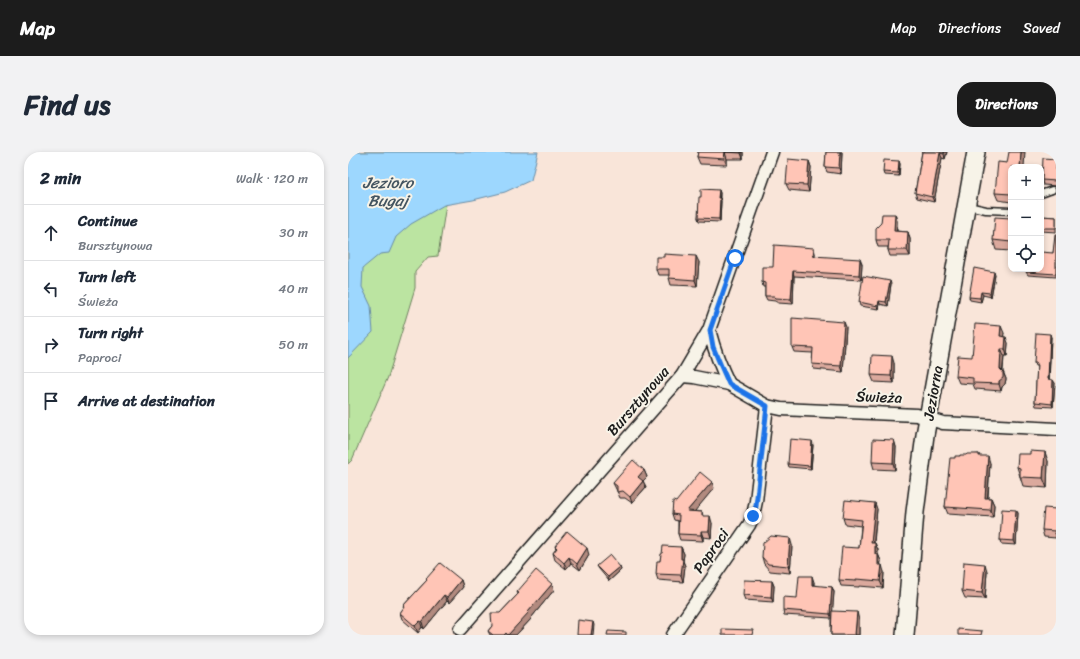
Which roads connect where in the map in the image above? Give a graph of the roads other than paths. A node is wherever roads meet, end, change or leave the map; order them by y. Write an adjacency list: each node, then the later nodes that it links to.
1 (772, 152): 7 (street, Bursztynowa)
2 (976, 152): 5 (street, Jeziorna)
3 (1052, 190): 4 (lane)
4 (1044, 193)
5 (966, 206): 6 (lane); 11 (street, Jeziorna)
6 (1008, 211)
7 (710, 330): 8 (street, Bursztynowa); 9 (street)
8 (682, 376): 9 (street, Świeża); 13 (street, Bursztynowa)
9 (729, 384): 10 (street, Świeża)
10 (767, 406): 11 (street, Świeża); 14 (street, Paproci)
11 (929, 418): 12 (street, Świeża); 15 (street, Jeziorna)
12 (1056, 429)
13 (460, 629)
14 (673, 635)
15 (905, 635)

